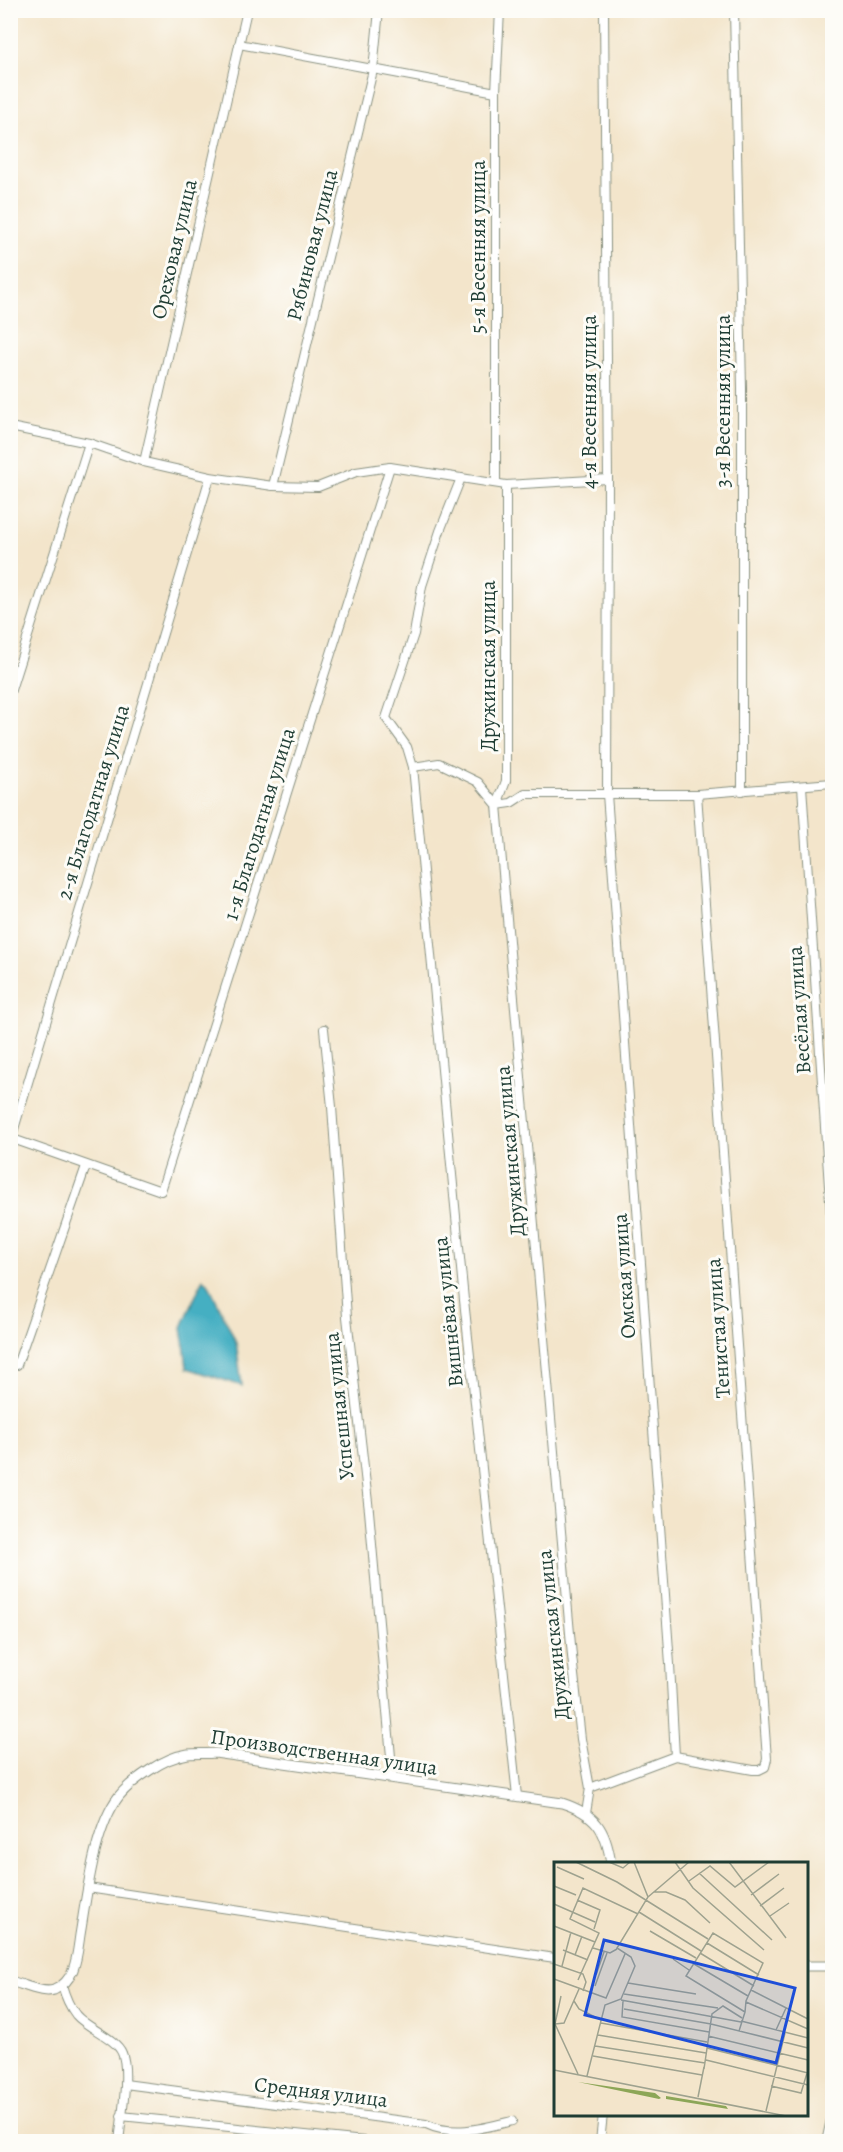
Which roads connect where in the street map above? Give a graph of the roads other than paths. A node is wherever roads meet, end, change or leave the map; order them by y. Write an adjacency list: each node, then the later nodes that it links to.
1 (247, 10): 6 (street, Ореховая улица)
2 (379, 10): 7 (street, Рябиновая улица)
3 (500, 10): 8 (street, 5-я Весенняя улица)
4 (604, 10): 15 (street, 4-я Весенняя улица)
5 (734, 10): 23 (street, 3-я Весенняя улица)
6 (239, 44): 7 (street); 11 (street, Ореховая улица)
7 (373, 70): 8 (street); 18 (street, Рябиновая улица)
8 (496, 92): 16 (street, 5-я Весенняя улица)
9 (10, 427): 10 (street)
10 (89, 443): 11 (street); 19 (street)
11 (144, 462): 13 (street)
12 (390, 467): 14 (street); 18 (street); 29 (street, 1-я Благодатная улица)
13 (210, 477): 18 (street); 28 (street, 2-я Благодатная улица)
14 (461, 478): 16 (street); 20 (street, Вишнёвая улица)
15 (608, 479): 17 (street); 24 (street, 4-я Весенняя улица)
16 (496, 483): 17 (street)
17 (506, 485): 26 (street, Дружинская улица)
18 (273, 486)
19 (10, 693)
20 (413, 768): 26 (street); 35 (street, Вишнёвая улица)
21 (832, 783): 22 (street)
22 (802, 786): 23 (street); 30 (street, Весёлая улица)
23 (742, 790): 25 (street)
24 (608, 794): 25 (street); 26 (street); 32 (street, Омская улица)
25 (698, 794): 32 (street, Тенистая улица)
26 (497, 805): 34 (street, Дружинская улица)
27 (324, 1029): 33 (street, Успешная улица)
28 (11, 1138): 29 (street)
29 (86, 1166): 31 (street)
30 (832, 1231)
31 (17, 1365)
32 (675, 1756): 34 (street)
33 (393, 1779): 35 (street, Производственная улица); 38 (street, Производственная улица)
34 (590, 1788): 36 (street, Дружинская улица)
35 (517, 1796): 36 (street, Производственная улица)
36 (586, 1813): 37 (street, Производственная улица)
37 (611, 1862)
38 (88, 1888): 39 (street); 43 (street, Производственная улица)
39 (554, 1958)
40 (807, 1966): 41 (street)
41 (832, 1966)
42 (10, 1981): 43 (street)
43 (62, 1985): 44 (street)
44 (125, 2084): 46 (street); 48 (street, Средняя улица)
45 (832, 2115): 52 (street)
46 (122, 2116): 49 (street); 50 (street)
47 (603, 2116): 51 (street)
48 (512, 2121)
49 (119, 2142)
50 (374, 2142)
51 (600, 2142)
52 (826, 2142)

